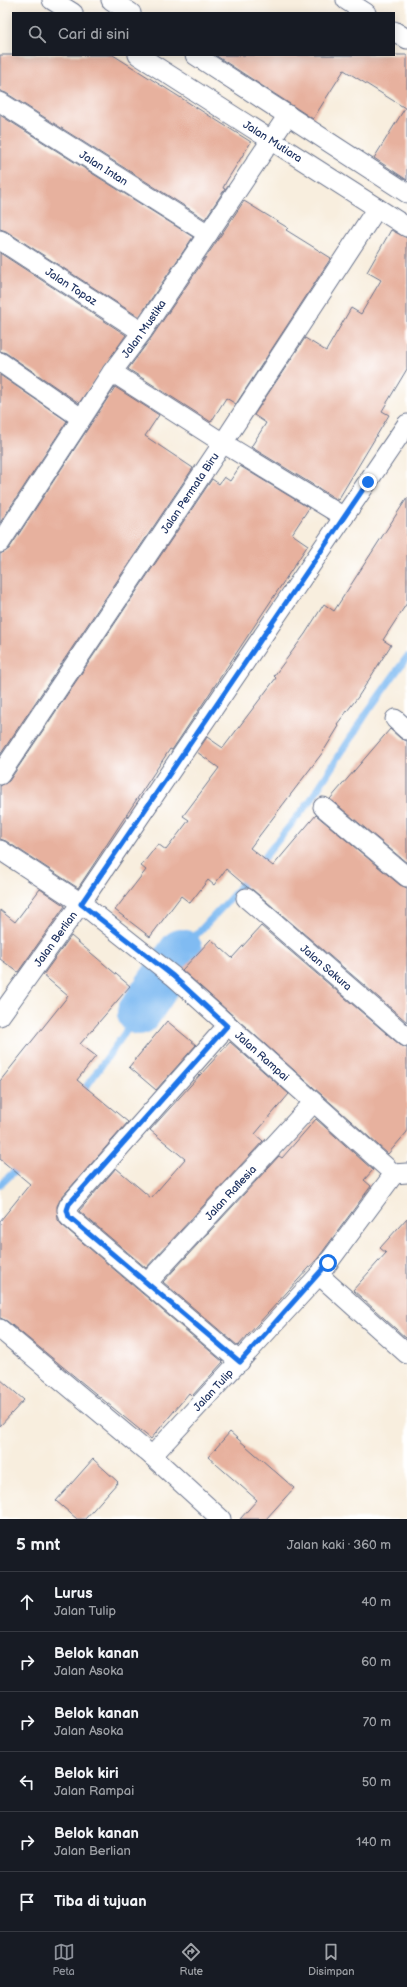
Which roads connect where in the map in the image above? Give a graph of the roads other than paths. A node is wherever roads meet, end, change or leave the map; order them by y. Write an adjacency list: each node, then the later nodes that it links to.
1 (52, 0): 4 (street)
2 (111, 0): 5 (street)
3 (346, 0): 6 (street)
4 (71, 12)
5 (129, 12)
6 (364, 12)
7 (395, 32): 8 (street)
8 (407, 39)
9 (140, 56): 13 (street, Jalan Mutiara)
10 (197, 56): 12 (street)
11 (0, 102): 17 (street, Jalan Intan)
12 (288, 115): 13 (street, Jalan Mustika); 14 (street)
13 (271, 140): 15 (street, Jalan Mutiara); 17 (street, Jalan Mustika)
14 (407, 193)
15 (377, 208): 16 (street, Jalan Mutiara); 24 (street, Jalan Permata Biru)
16 (407, 227)
17 (208, 234): 19 (street, Jalan Mustika)
18 (0, 240): 19 (street, Jalan Topaz)
19 (142, 332): 21 (street, Jalan Mustika)
20 (0, 362): 22 (street)
21 (112, 372): 22 (street, Jalan Mustika); 24 (street)
22 (82, 418): 26 (street, Jalan Mustika)
23 (407, 424): 25 (street, Jalan Berlian)
24 (223, 443): 25 (street); 27 (street, Jalan Permata Biru)
25 (344, 518): 32 (street, Jalan Berlian)
26 (0, 543)
27 (0, 775)
28 (323, 807): 30 (street)
29 (0, 850): 32 (street, Jalan Rampai)
30 (407, 877)
31 (246, 898): 36 (street, Jalan Sakura)
32 (81, 904): 33 (street, Jalan Berlian); 35 (street, Jalan Rampai)
33 (6, 995): 34 (street, Jalan Berlian)
34 (0, 1016)
35 (227, 1026): 37 (street, Jalan Rampai); 40 (street)
36 (407, 1037)
37 (313, 1103): 38 (street, Jalan Rampai); 40 (street, Jalan Raflesia)
38 (401, 1173): 39 (street, Jalan Tulip)
39 (319, 1275): 42 (street); 43 (street, Jalan Tulip)
40 (147, 1283): 43 (street)
41 (0, 1329): 44 (street)
42 (407, 1354)
43 (240, 1362): 44 (street, Jalan Tulip)
44 (152, 1456): 45 (street)
45 (221, 1519)

